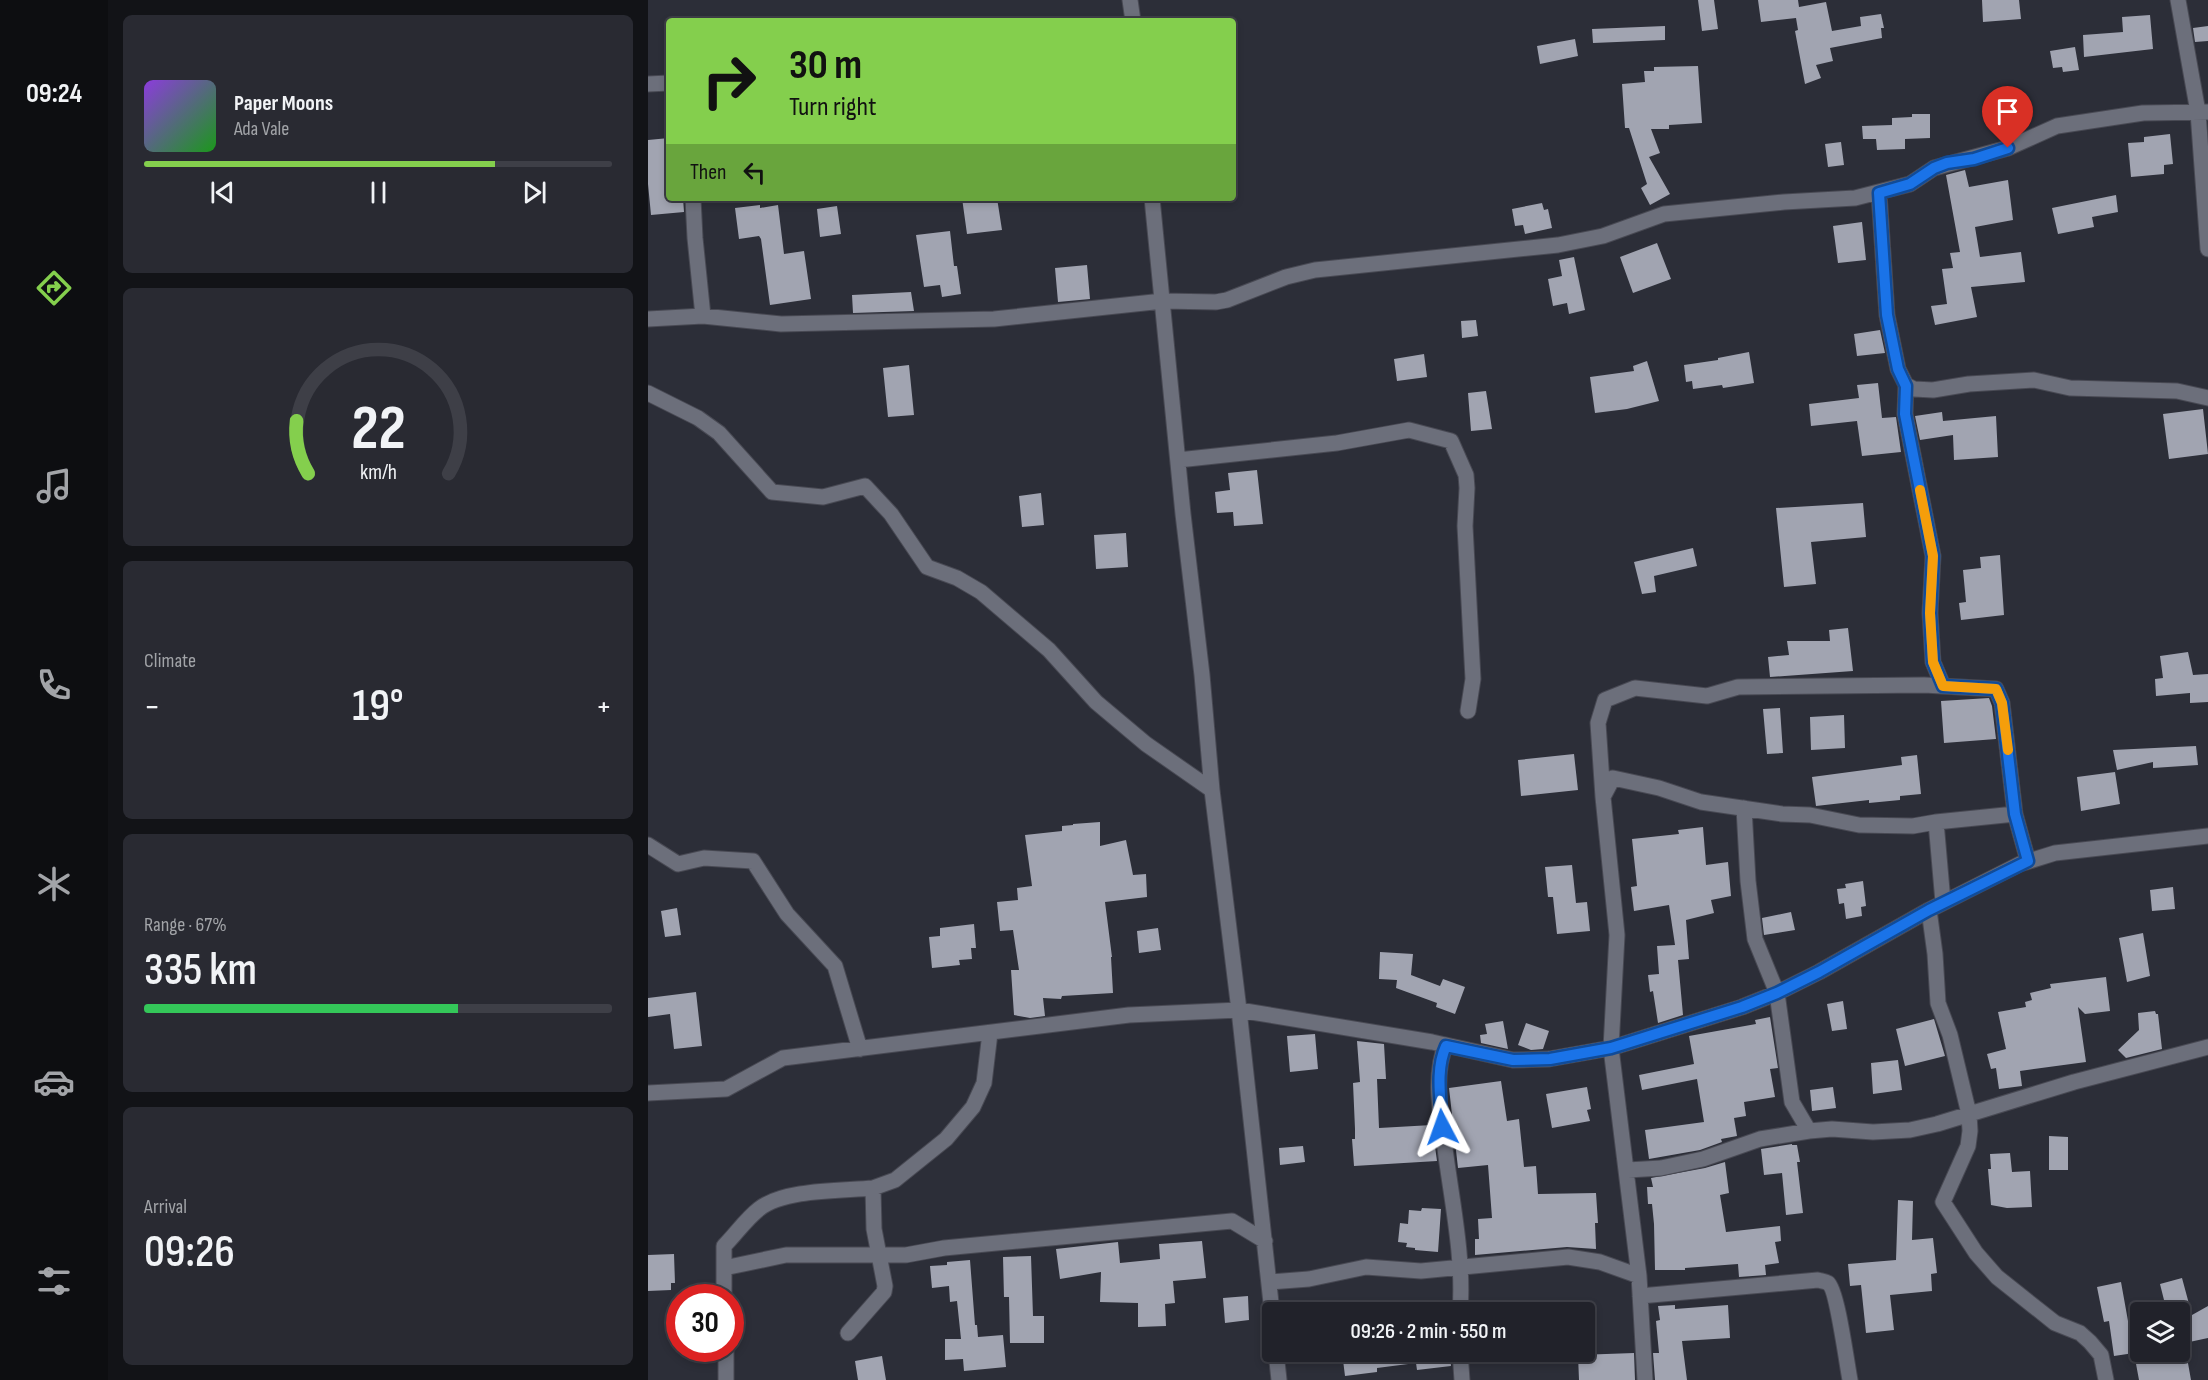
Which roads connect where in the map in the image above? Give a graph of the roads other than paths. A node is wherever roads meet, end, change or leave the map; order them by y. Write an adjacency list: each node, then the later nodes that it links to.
1 (1130, 0): 3 (street)
2 (2178, 0): 6 (street)
3 (1132, 18)
4 (666, 83): 5 (street)
5 (648, 84)
6 (2203, 112): 7 (street); 10 (street)
7 (1879, 193): 11 (street); 14 (street)
8 (693, 201): 12 (street)
9 (1152, 201): 11 (street)
10 (2208, 249)
11 (1163, 301): 12 (street); 17 (street)
12 (703, 316): 13 (street)
13 (648, 319)
14 (1906, 386): 16 (street); 18 (street)
15 (648, 393): 20 (street)
16 (2208, 398)
17 (1178, 460): 19 (street); 20 (street)
18 (1943, 686): 21 (street); 23 (street)
19 (1468, 711)
20 (1212, 790): 30 (street)
21 (1603, 797): 22 (street); 34 (street)
22 (1744, 808): 24 (street); 29 (street)
23 (2015, 814): 24 (street); 27 (street)
24 (1936, 822): 28 (street)
25 (2208, 836): 27 (street)
26 (648, 845): 35 (street)
27 (2028, 861): 28 (street)
28 (1936, 906): 29 (street); 37 (street)
29 (1777, 993): 34 (street); 38 (street)
30 (1239, 1010): 31 (street); 32 (street); 41 (street)
31 (990, 1033): 35 (street); 40 (street)
32 (1446, 1046): 34 (street); 43 (street)
33 (2208, 1047): 37 (street)
34 (1611, 1048): 39 (street)
35 (860, 1049): 36 (street)
36 (648, 1093)
37 (1969, 1114): 38 (street); 60 (street)
38 (1809, 1131): 39 (street)
39 (1628, 1170): 45 (street)
40 (873, 1188): 42 (street); 44 (street)
41 (1264, 1241): 42 (street); 46 (street)
42 (880, 1256): 44 (street); 51 (street)
43 (1460, 1267): 45 (street); 46 (street); 50 (street)
44 (724, 1268): 47 (street)
45 (1639, 1276): 48 (street)
46 (1269, 1281): 49 (street)
47 (724, 1284)
48 (1640, 1296): 58 (street); 59 (street)
49 (1271, 1302)
50 (1460, 1302)
51 (848, 1333)
52 (726, 1362): 55 (street)
53 (1277, 1362): 56 (street)
54 (1461, 1362): 57 (street)
55 (726, 1380)
56 (1279, 1380)
57 (1462, 1380)
58 (1645, 1380)
59 (1850, 1380)
60 (2106, 1380)

